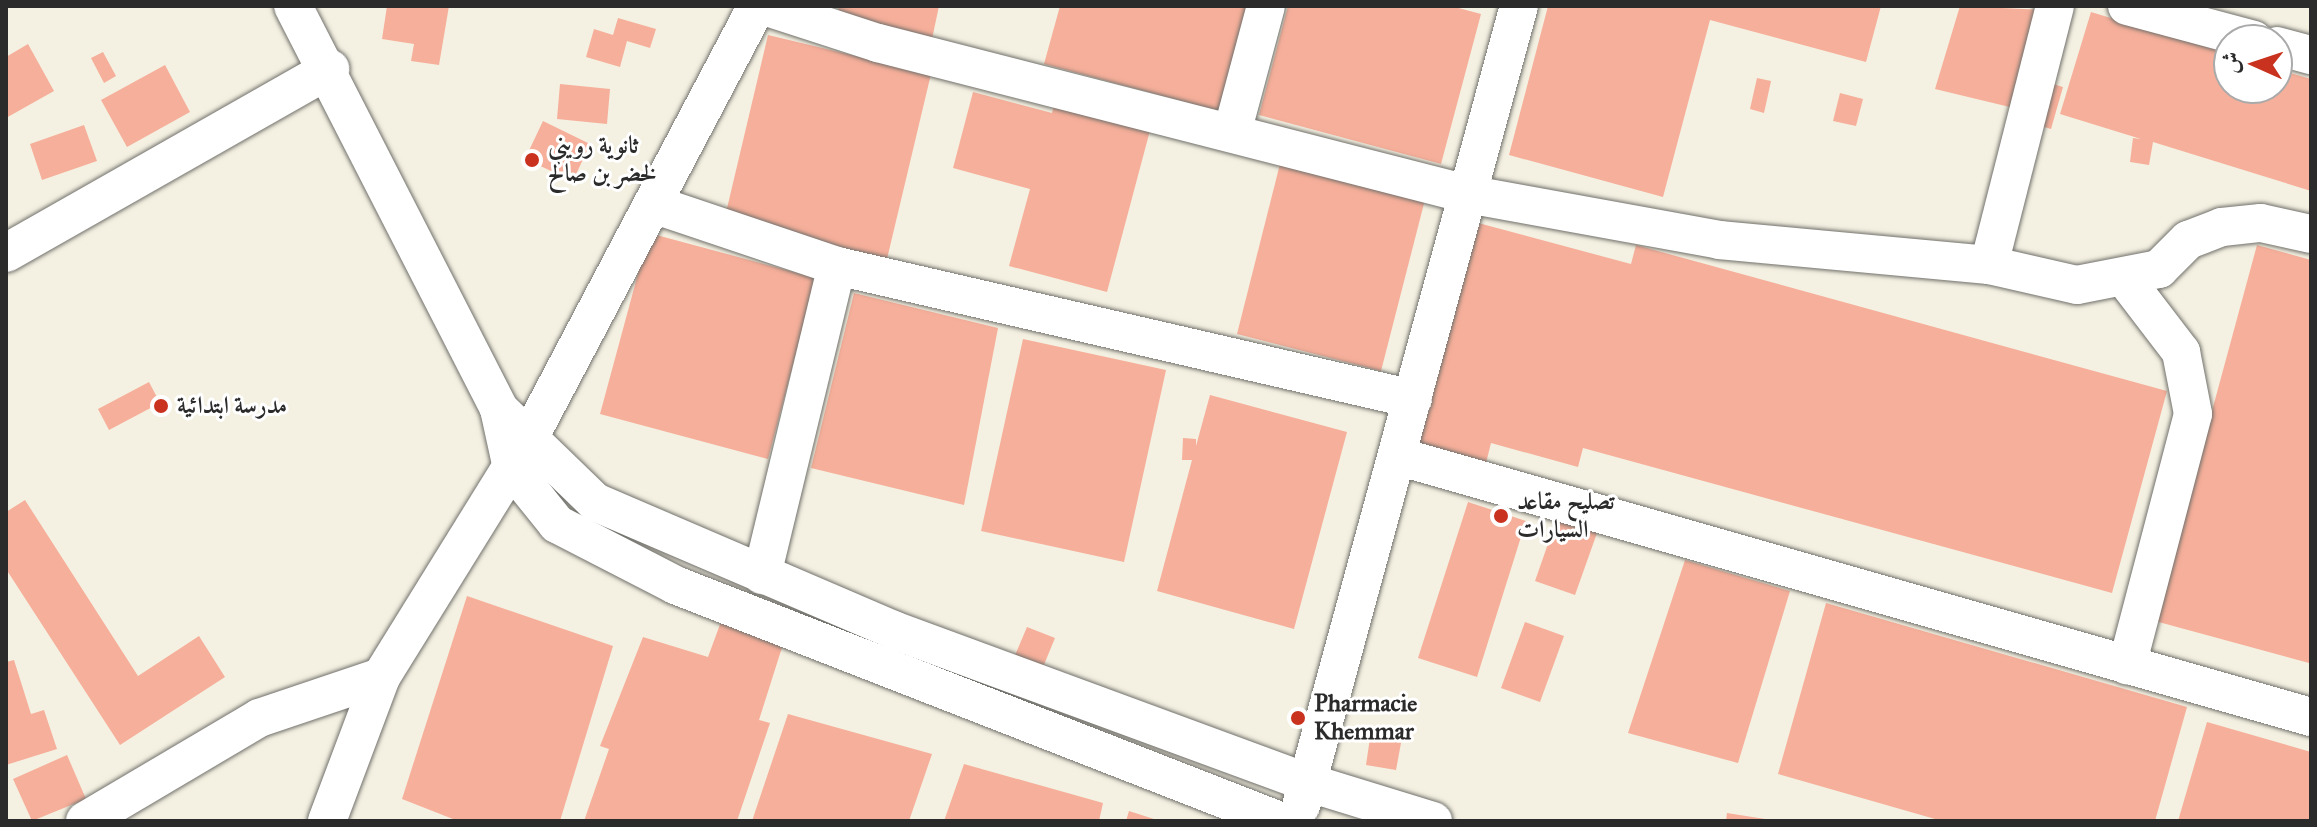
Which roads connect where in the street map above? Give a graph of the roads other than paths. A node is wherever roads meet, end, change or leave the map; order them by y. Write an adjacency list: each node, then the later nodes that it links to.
1 (293, 6): 9 (street)
2 (757, 6): 12 (street)
3 (764, 6): 10 (street)
4 (1266, 6): 10 (street)
5 (2055, 6): 15 (street)
6 (2127, 6): 8 (street)
7 (1510, 8): 11 (street)
8 (2213, 29)
9 (330, 69): 14 (street); 19 (street)
10 (1233, 129): 11 (street)
11 (1467, 194): 15 (street); 18 (street)
12 (653, 204): 16 (street); 19 (street)
13 (2311, 234): 17 (street)
14 (6, 253)
15 (1989, 265): 17 (street)
16 (837, 266): 18 (street); 21 (street)
17 (2126, 280): 22 (street)
18 (1413, 399): 20 (street)
19 (520, 454): 21 (street); 23 (street); 28 (street)
20 (1397, 456): 22 (street); 25 (street)
21 (762, 575): 25 (street)
22 (2127, 665): 24 (street)
23 (381, 677): 26 (street); 27 (street)
24 (2311, 717)
25 (1306, 782): 29 (street); 30 (street)
26 (85, 821)
27 (327, 821)
28 (1280, 821)
29 (1297, 821)
30 (1433, 821)

